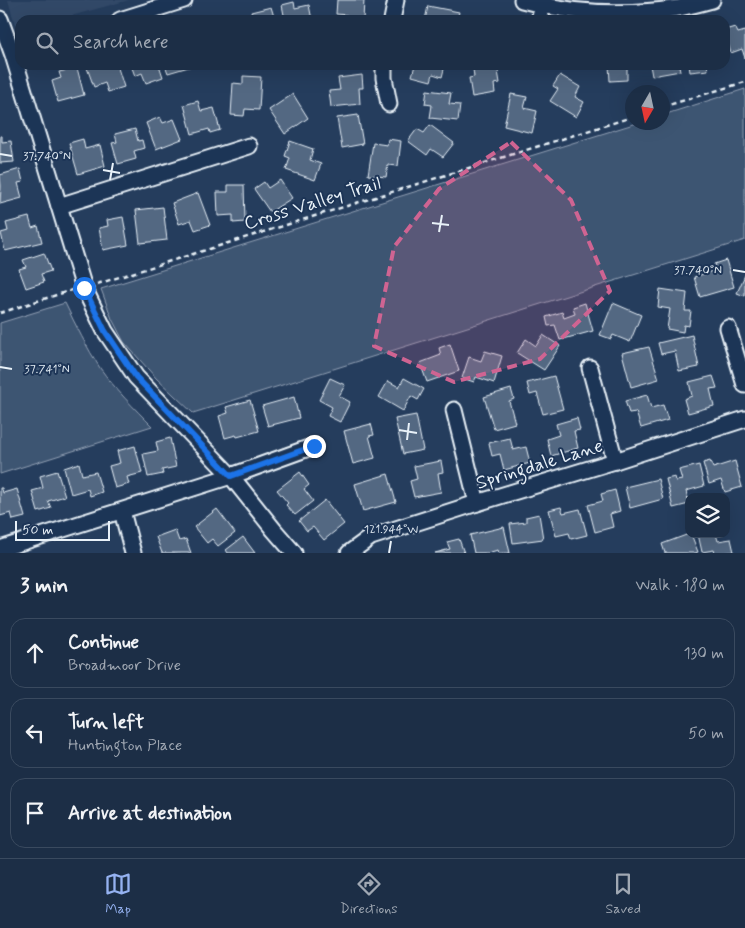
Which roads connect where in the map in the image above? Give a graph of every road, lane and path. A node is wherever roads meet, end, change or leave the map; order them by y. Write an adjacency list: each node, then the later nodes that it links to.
1 (184, 0): 5 (street)
2 (396, 0): 8 (street)
3 (522, 0): 6 (street)
4 (712, 0): 6 (street)
5 (164, 3): 7 (street)
6 (542, 9)
7 (133, 15)
8 (393, 15)
9 (0, 19): 10 (street)
10 (11, 56): 11 (street)
11 (15, 68)
12 (15, 70): 19 (street)
13 (384, 70): 15 (street)
14 (745, 82): 16 (path)
15 (389, 104)
16 (670, 105)
17 (625, 119): 20 (path, Cross Valley Trail)
18 (249, 146): 19 (street)
19 (59, 206): 20 (street)
20 (84, 288): 21 (path, Cross Valley Trail); 29 (street)
21 (0, 313)
22 (728, 328): 24 (street)
23 (590, 368): 28 (street)
24 (745, 385)
25 (454, 410): 30 (street)
26 (745, 419): 28 (street, Springdale Lane)
27 (314, 446): 29 (street)
28 (615, 461): 30 (street, Springdale Lane)
29 (231, 476): 31 (street); 34 (street)
30 (477, 503): 35 (street, Springdale Lane)
31 (122, 511): 32 (street); 33 (street)
32 (0, 548)
33 (133, 553)
34 (294, 553)
35 (349, 553)

